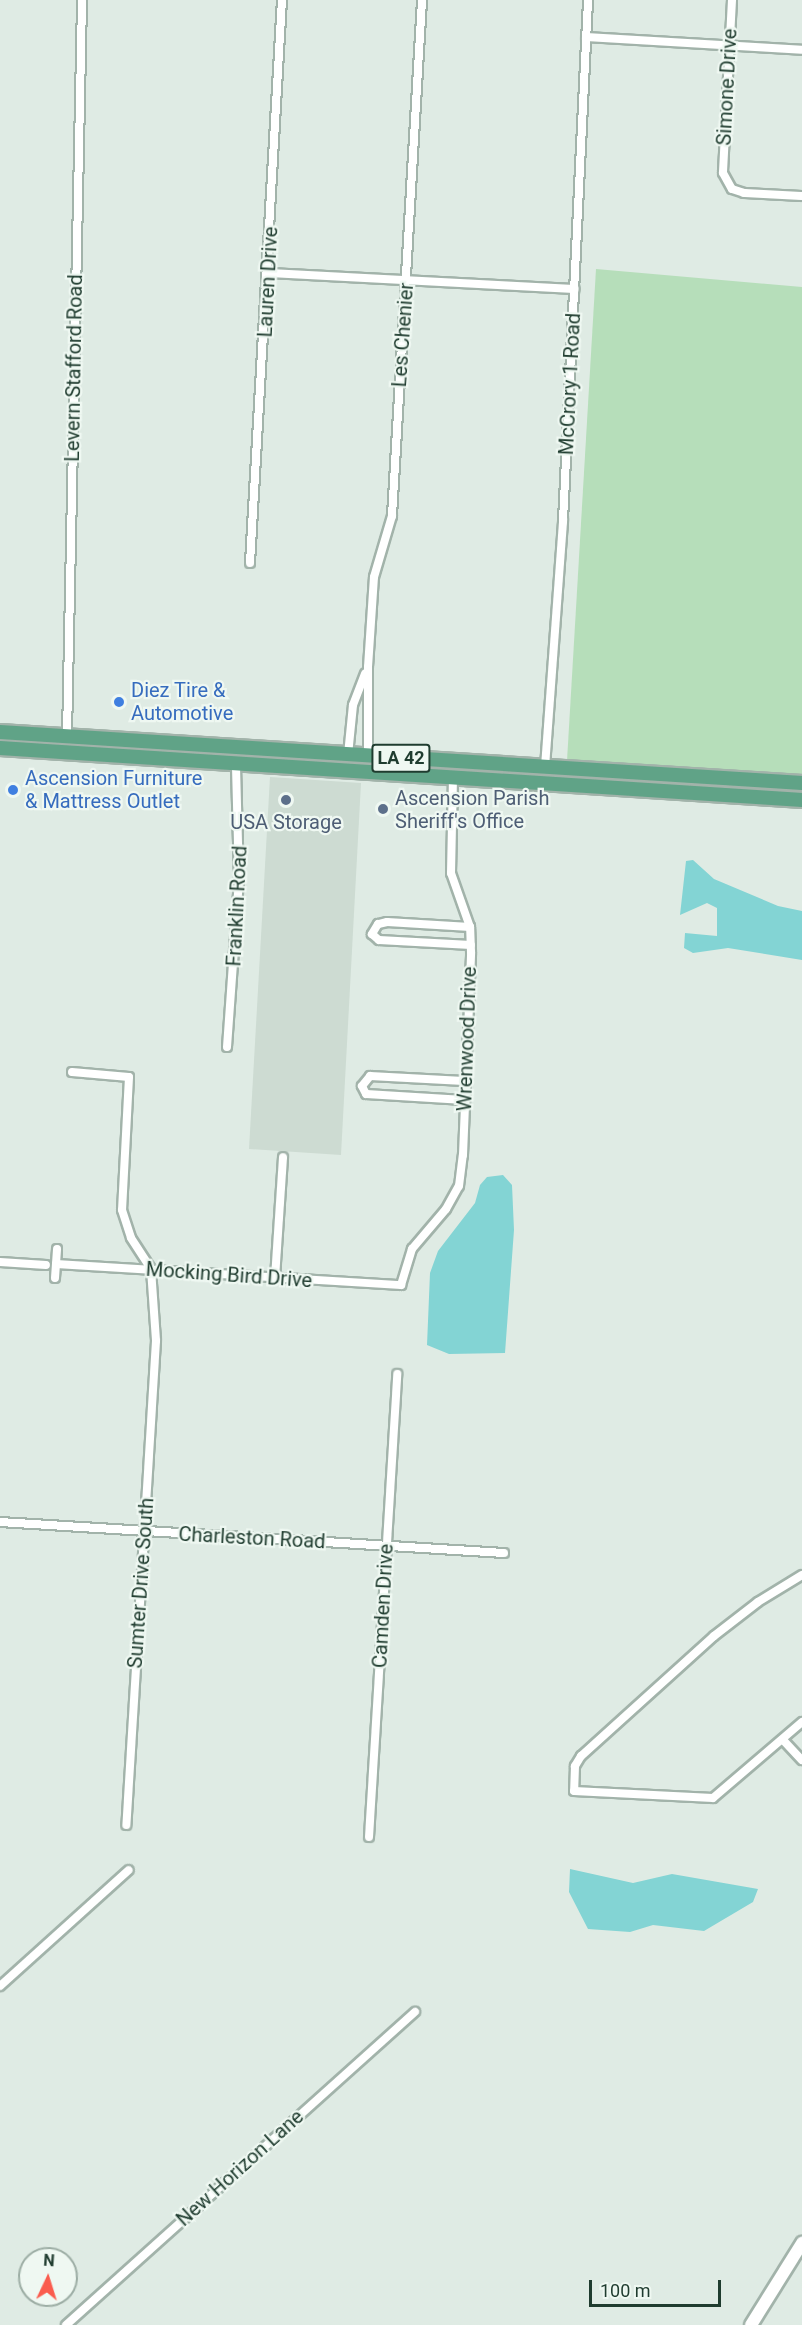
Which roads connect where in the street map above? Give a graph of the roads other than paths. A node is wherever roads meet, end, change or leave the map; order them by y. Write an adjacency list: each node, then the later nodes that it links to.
1 (82, 0): 16 (street, Levern Stafford Road)
2 (282, 0): 10 (street, Lauren Drive)
3 (422, 0): 11 (street, Les Chenier)
4 (588, 0): 6 (street, McCrory 1 Road)
5 (732, 0): 7 (street, Simone Drive)
6 (586, 37): 7 (street); 12 (street, McCrory 1 Road)
7 (729, 48): 8 (street); 9 (street, Simone Drive)
8 (802, 50)
9 (802, 196)
10 (269, 273): 11 (street); 13 (street, Lauren Drive)
11 (407, 280): 12 (street); 14 (street, Les Chenier)
12 (575, 289): 23 (street, McCrory 1 Road)
13 (250, 564)
14 (368, 668): 18 (street, Les Chenier); 19 (street, Les Chenier)
15 (0, 732): 16 (main road, LA 42)
16 (67, 736): 17 (main road); 20 (main road, LA 42)
17 (5, 748): 21 (main road, LA 42)
18 (348, 755): 19 (main road, LA 42); 20 (main road, LA 42)
19 (368, 756): 20 (main road); 23 (main road, LA 42)
20 (302, 757): 21 (main road)
21 (202, 762): 22 (main road, LA 42)
22 (236, 765): 25 (main road, LA 42); 31 (street, Franklin Road)
23 (545, 767): 24 (main road, LA 42); 25 (main road)
24 (682, 775): 26 (main road, LA 42); 27 (main road)
25 (453, 778): 27 (main road, LA 42); 29 (street, Wrenwood Drive)
26 (802, 783)
27 (600, 787): 28 (main road, LA 42)
28 (802, 800)
29 (470, 927): 30 (street, Wrenwood Drive); 30 (street)
30 (471, 945): 33 (street, Wrenwood Drive)
31 (226, 1047)
32 (72, 1072): 40 (street)
33 (464, 1081): 34 (street, Wrenwood Drive); 34 (street)
34 (464, 1100): 43 (street, Wrenwood Drive)
35 (283, 1157): 42 (street)
36 (57, 1249): 38 (street)
37 (0, 1262): 39 (street)
38 (56, 1264): 40 (street, Mocking Bird Drive); 41 (street)
39 (46, 1265)
40 (151, 1269): 42 (street, Mocking Bird Drive); 46 (street, Sumter Drive South)
41 (55, 1278)
42 (275, 1278): 43 (street, Mocking Bird Drive)
43 (401, 1285)
44 (397, 1374): 47 (street, Camden Drive)
45 (0, 1522): 46 (street, Charleston Road)
46 (145, 1532): 47 (street, Charleston Road); 53 (street, Sumter Drive South)
47 (386, 1547): 48 (street, Charleston Road); 54 (street, Camden Drive)
48 (504, 1553)
49 (802, 1575): 51 (street)
50 (802, 1722): 51 (street)
51 (784, 1741): 52 (street)
52 (802, 1760)
53 (126, 1825)
54 (369, 1837)
55 (129, 1870): 56 (street)
56 (0, 1986)
57 (415, 2012): 59 (street, New Horizon Lane)
58 (802, 2243): 60 (street)
59 (66, 2325)
60 (752, 2325)

